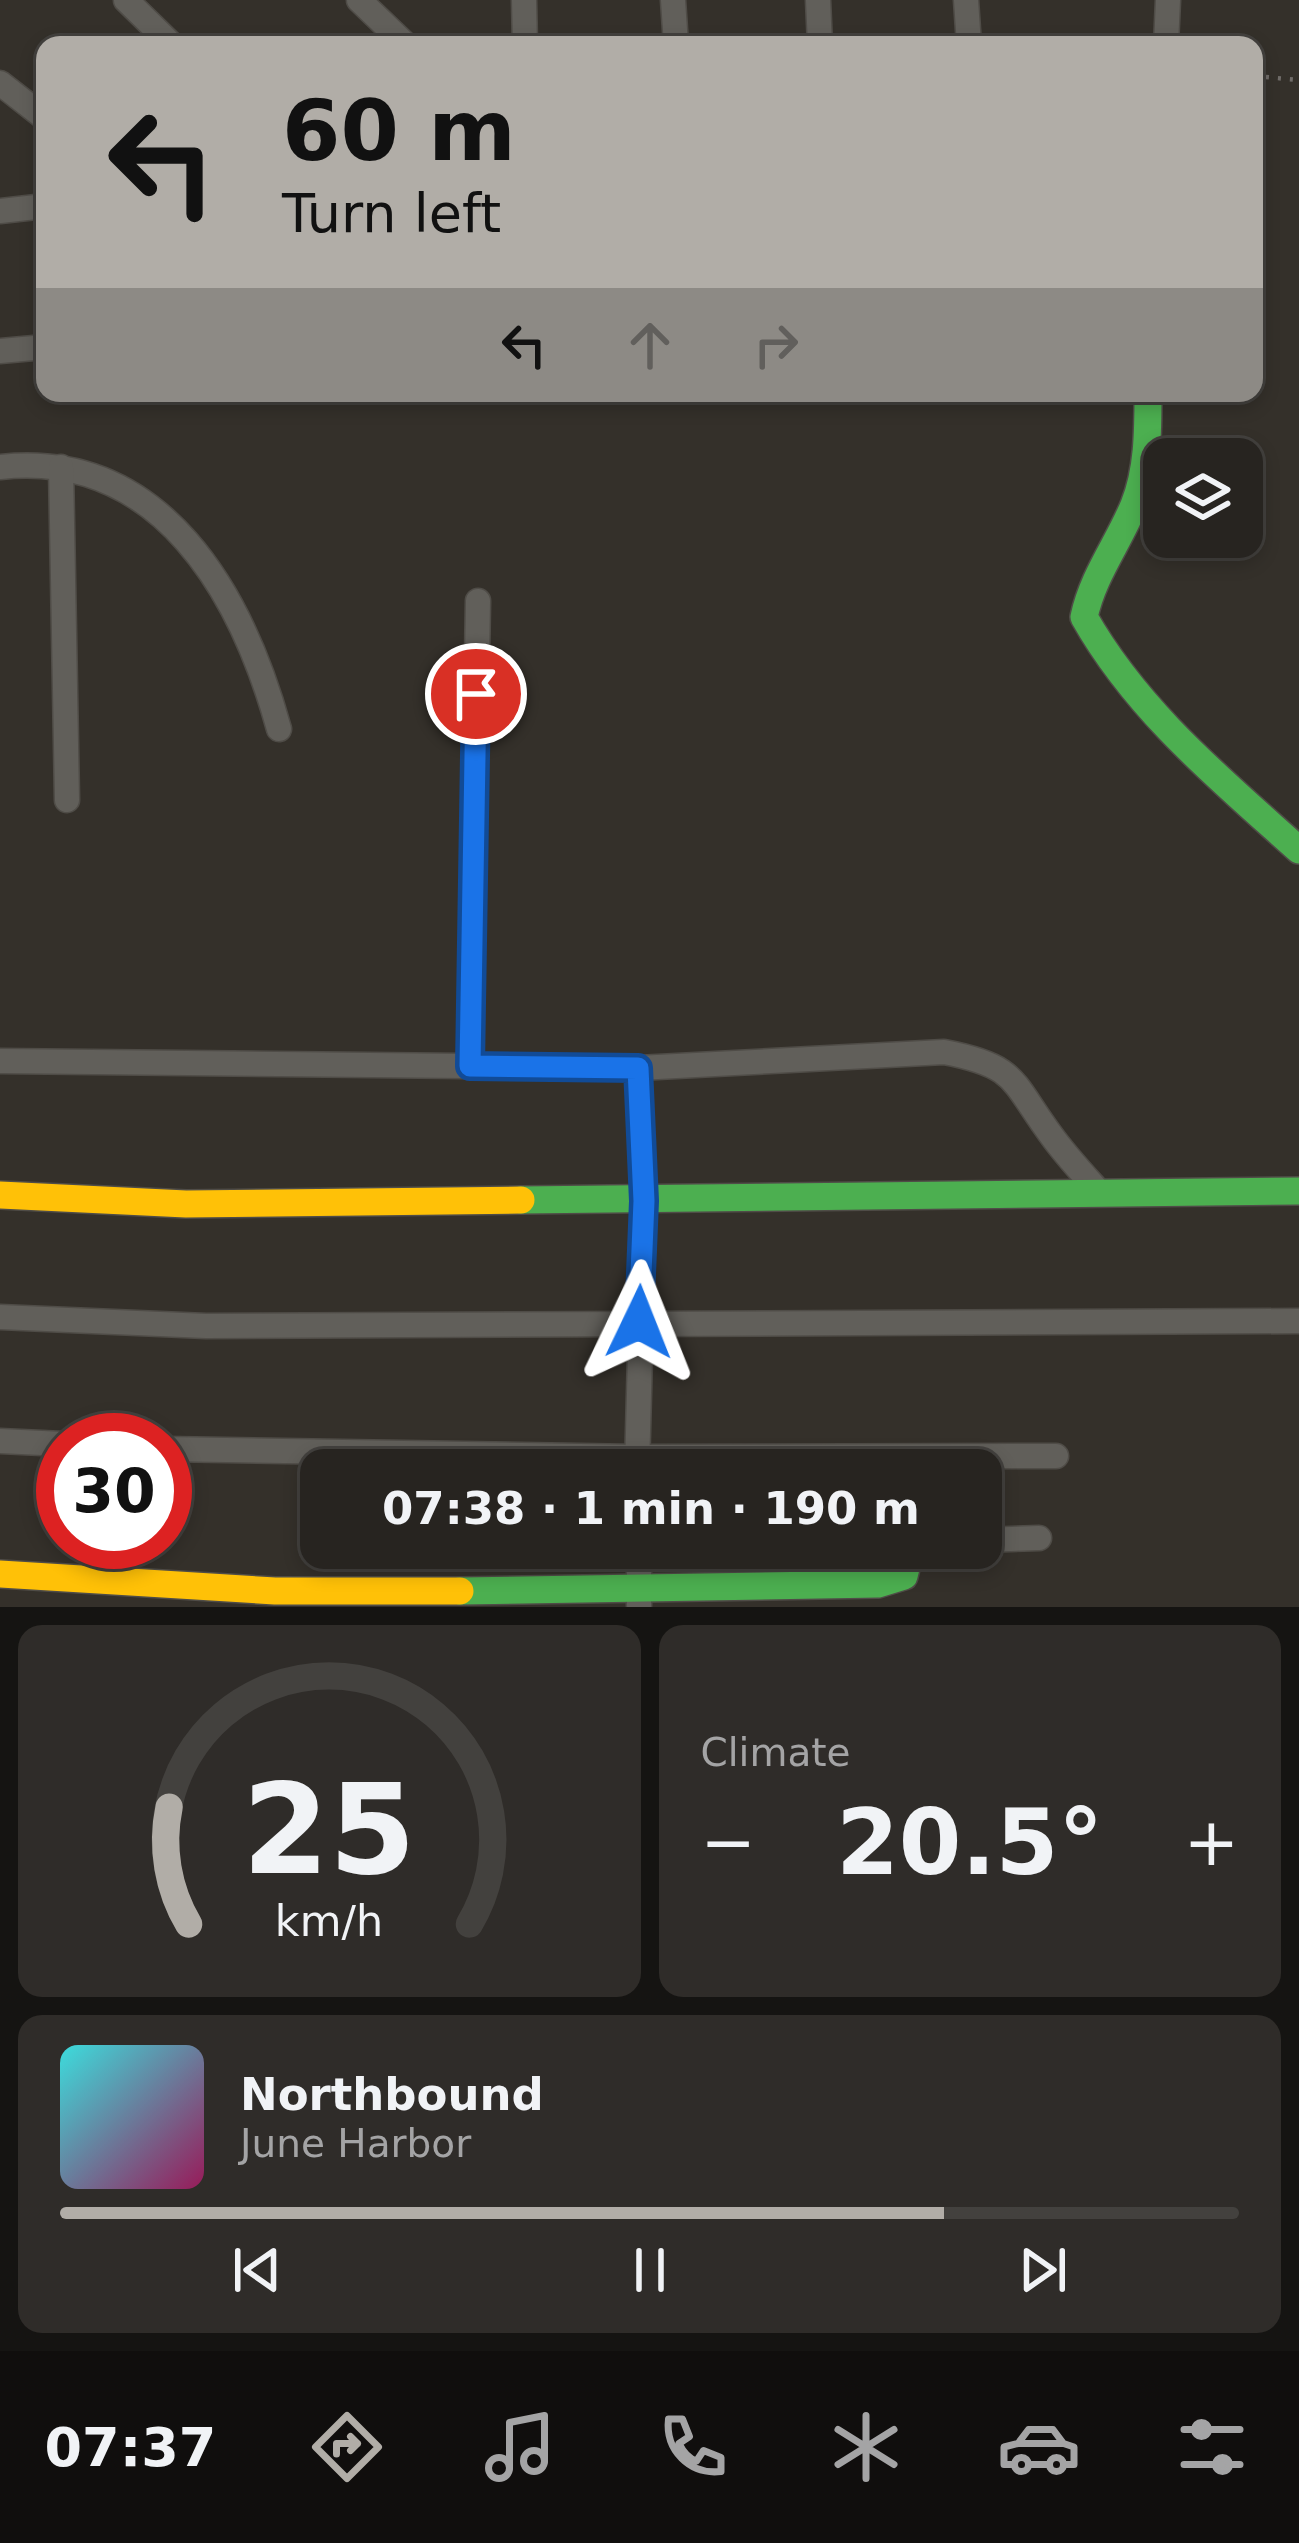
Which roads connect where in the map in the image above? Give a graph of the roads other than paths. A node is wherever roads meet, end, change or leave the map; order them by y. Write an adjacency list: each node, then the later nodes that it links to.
1 (126, 0): 8 (street)
2 (359, 0): 9 (street)
3 (524, 0): 10 (street)
4 (673, 0): 11 (street)
5 (818, 0): 12 (street)
6 (966, 0): 13 (street)
7 (1168, 0): 14 (street)
8 (163, 36)
9 (397, 36)
10 (525, 36)
11 (675, 36)
12 (820, 36)
13 (968, 36)
14 (1166, 36)
15 (0, 83): 16 (street)
16 (36, 111)
17 (36, 207): 18 (street)
18 (0, 211)
19 (36, 348): 20 (street)
20 (0, 351)
21 (1147, 402): 27 (street)
22 (61, 466): 23 (street); 25 (street); 26 (street)
23 (0, 467)
24 (478, 602): 29 (street)
25 (279, 729)
26 (67, 800)
27 (1299, 850)
28 (0, 1061): 29 (street)
29 (470, 1066): 30 (street)
30 (638, 1068): 32 (street); 34 (street)
31 (1299, 1191): 32 (street)
32 (1101, 1194): 34 (street)
33 (0, 1195): 34 (street)
34 (644, 1201): 37 (street)
35 (0, 1317): 37 (street)
36 (1299, 1321): 37 (street)
37 (639, 1322): 40 (street)
38 (0, 1441): 39 (street)
39 (36, 1443)
40 (637, 1449)
41 (192, 1450): 42 (street)
42 (300, 1453)
43 (1056, 1456): 44 (street)
44 (1002, 1457)
45 (1040, 1538): 46 (street)
46 (1002, 1539)
47 (906, 1569): 49 (street)
48 (0, 1574): 49 (street)
49 (639, 1599)

